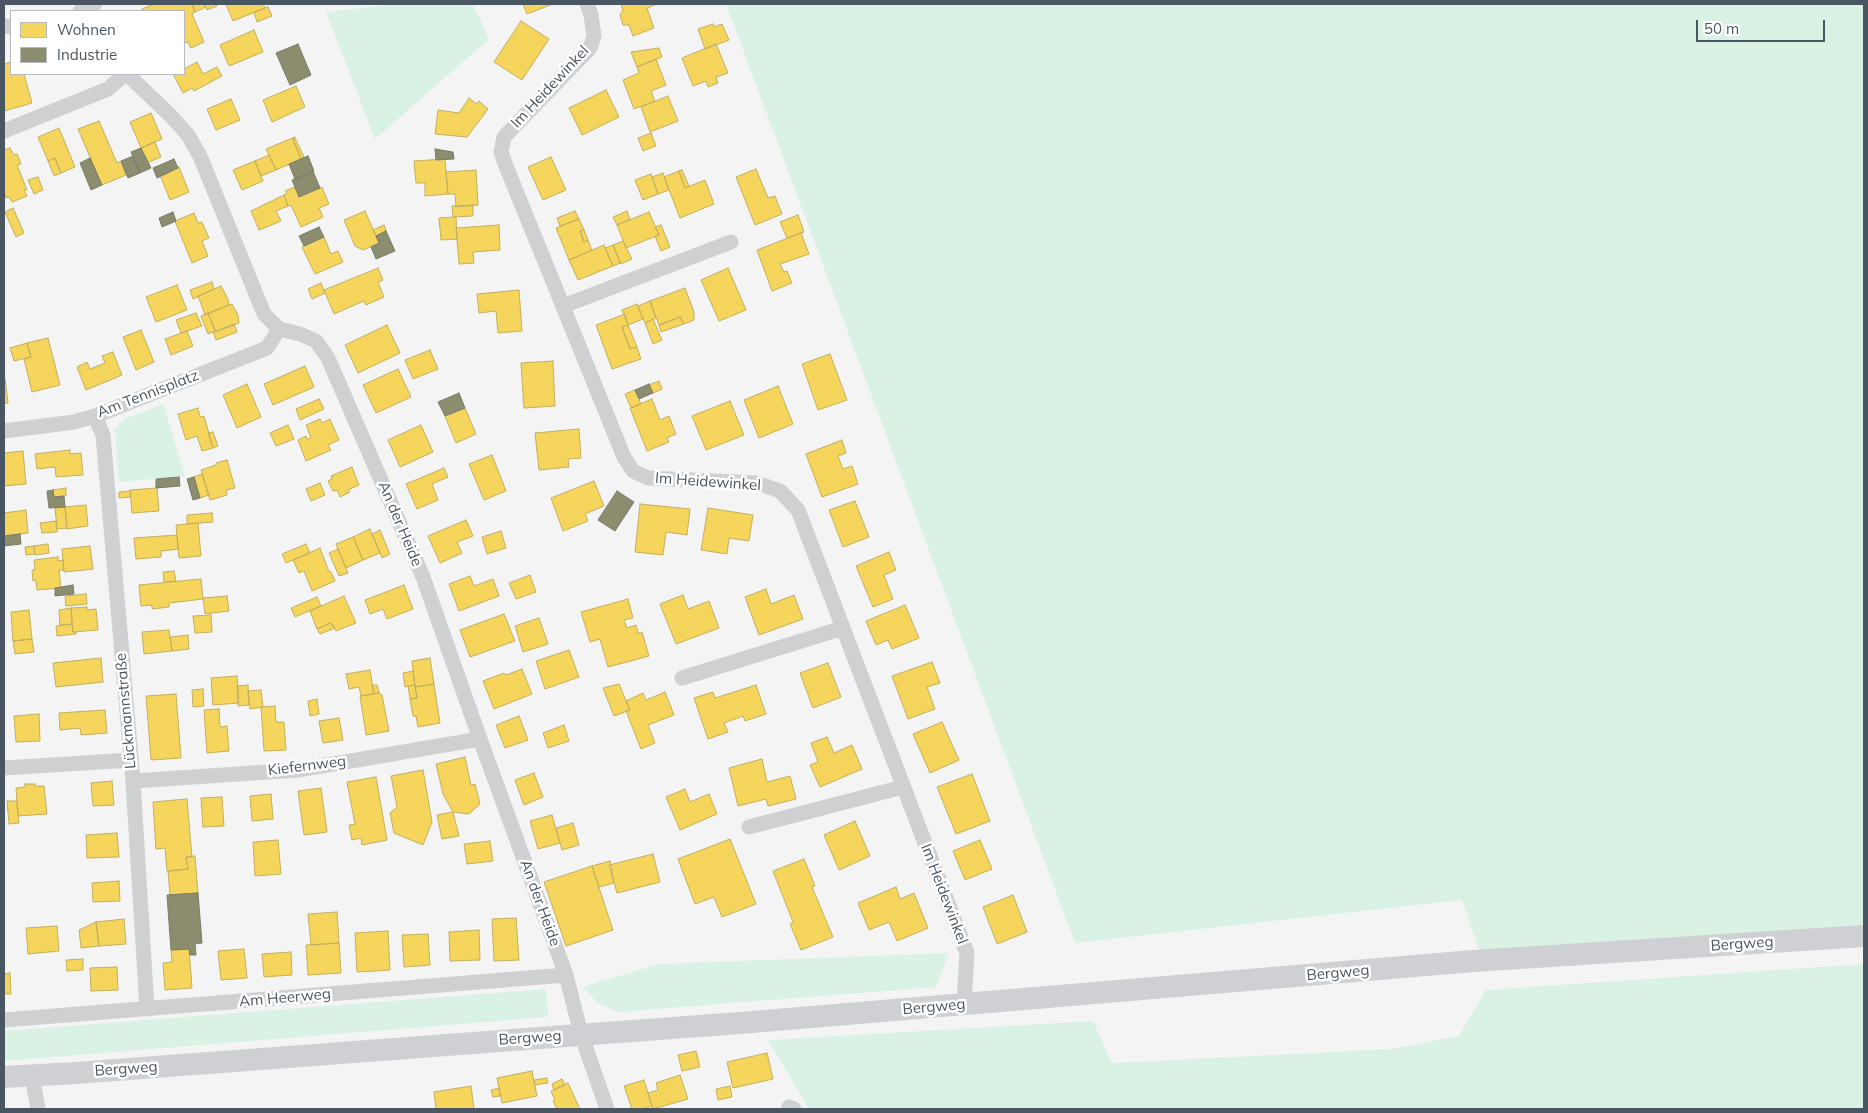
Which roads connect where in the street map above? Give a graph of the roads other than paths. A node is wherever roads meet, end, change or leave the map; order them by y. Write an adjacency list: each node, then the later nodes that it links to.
1 (95, 4): 3 (street)
2 (587, 4): 8 (street, Im Heidewinkel)
3 (82, 10)
4 (125, 75): 6 (street)
5 (127, 75): 9 (street)
6 (4, 131)
7 (731, 242): 8 (street)
8 (563, 306): 12 (street, Im Heidewinkel)
9 (279, 329): 10 (street, Am Tennisplatz); 14 (street, An der Heide)
10 (95, 416): 11 (street, Am Tennisplatz); 15 (street, Lückmannstraße)
11 (4, 431)
12 (843, 628): 13 (street); 18 (street, Im Heidewinkel)
13 (682, 678)
14 (480, 739): 17 (street, Kiefernweg); 21 (street, An der Heide)
15 (130, 760): 16 (street); 17 (street, Lückmannstraße)
16 (4, 768)
17 (133, 781): 23 (street, Lückmannstraße)
18 (904, 787): 19 (street); 22 (street, Im Heidewinkel)
19 (748, 828)
20 (1864, 936): 22 (main road, Bergweg)
21 (566, 975): 23 (street, Am Heerweg); 25 (street, An der Heide)
22 (964, 1004): 25 (main road, Bergweg)
23 (147, 1009): 24 (street, Am Heerweg)
24 (4, 1020)
25 (581, 1034): 26 (main road, Bergweg); 29 (street, An der Heide)
26 (32, 1075): 27 (main road, Bergweg); 28 (street)
27 (4, 1077)
28 (38, 1109)
29 (607, 1109)

